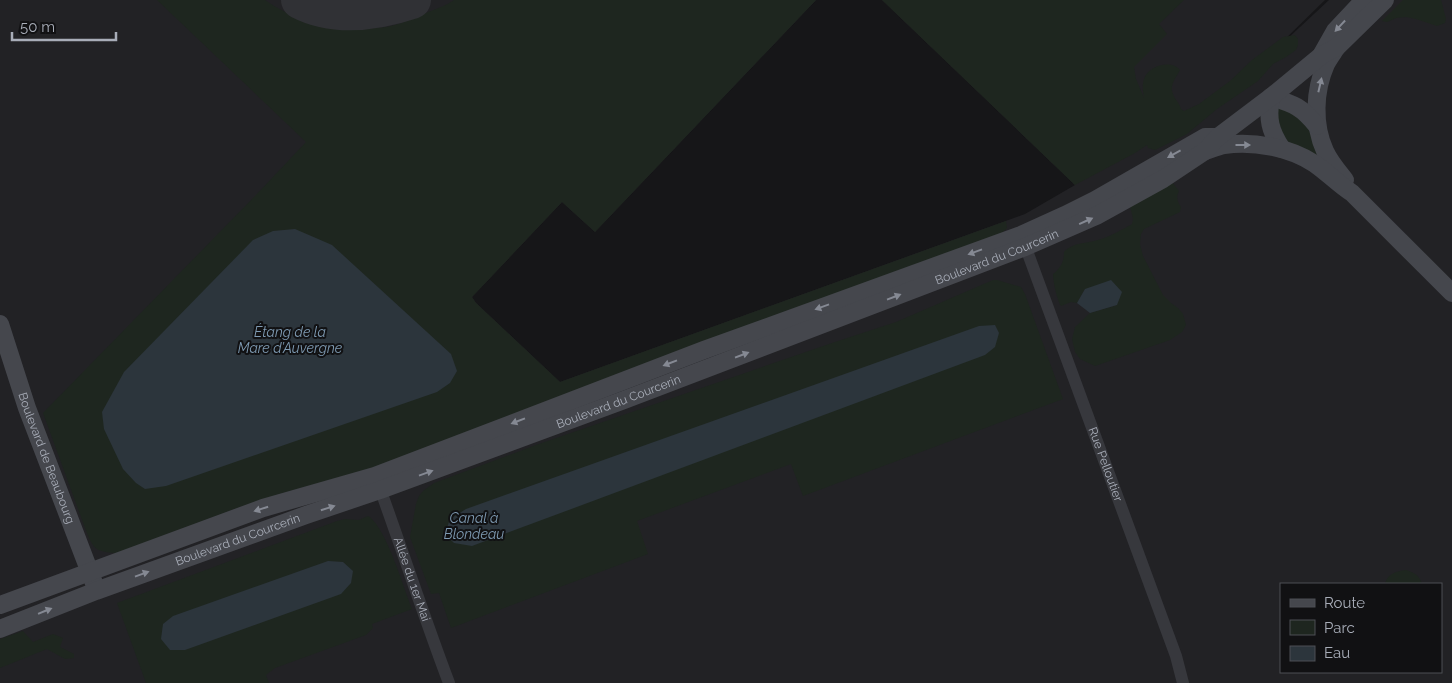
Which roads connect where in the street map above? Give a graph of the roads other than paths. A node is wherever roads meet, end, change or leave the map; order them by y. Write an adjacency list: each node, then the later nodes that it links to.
1 (1364, 0): 3 (main road, Boulevard du Courcerin, one-way to 3)
2 (1385, 0): 3 (main road, Boulevard du Courcerin)
3 (1329, 51): 4 (main road, Boulevard du Courcerin); 5 (main road, one-way to 3)
4 (1271, 97): 5 (main road); 6 (main road, Boulevard du Courcerin); 7 (main road)
5 (1317, 126): 9 (main road)
6 (1218, 138): 8 (main road, Boulevard du Courcerin); 10 (main road, Boulevard du Courcerin, one-way to 10)
7 (1282, 149): 8 (main road, one-way to 7); 9 (main road)
8 (1205, 151): 10 (main road, Boulevard du Courcerin, one-way to 8)
9 (1352, 192): 11 (main road)
10 (1023, 241): 13 (main road, Boulevard du Courcerin); 19 (street, Rue Pelloutier)
11 (1452, 292)
12 (0, 324): 14 (main road, Boulevard de Beaubourg)
13 (378, 483): 14 (main road, Boulevard du Courcerin, one-way to 14); 15 (main road, Boulevard du Courcerin, one-way to 13); 18 (street, Allée du 1er Mai)
14 (90, 572): 15 (main road, Boulevard de Beaubourg); 16 (main road, Boulevard du Courcerin)
15 (96, 590): 17 (main road, Boulevard du Courcerin, one-way to 15)
16 (0, 605)
17 (0, 629)
18 (449, 683)
19 (1183, 683)

